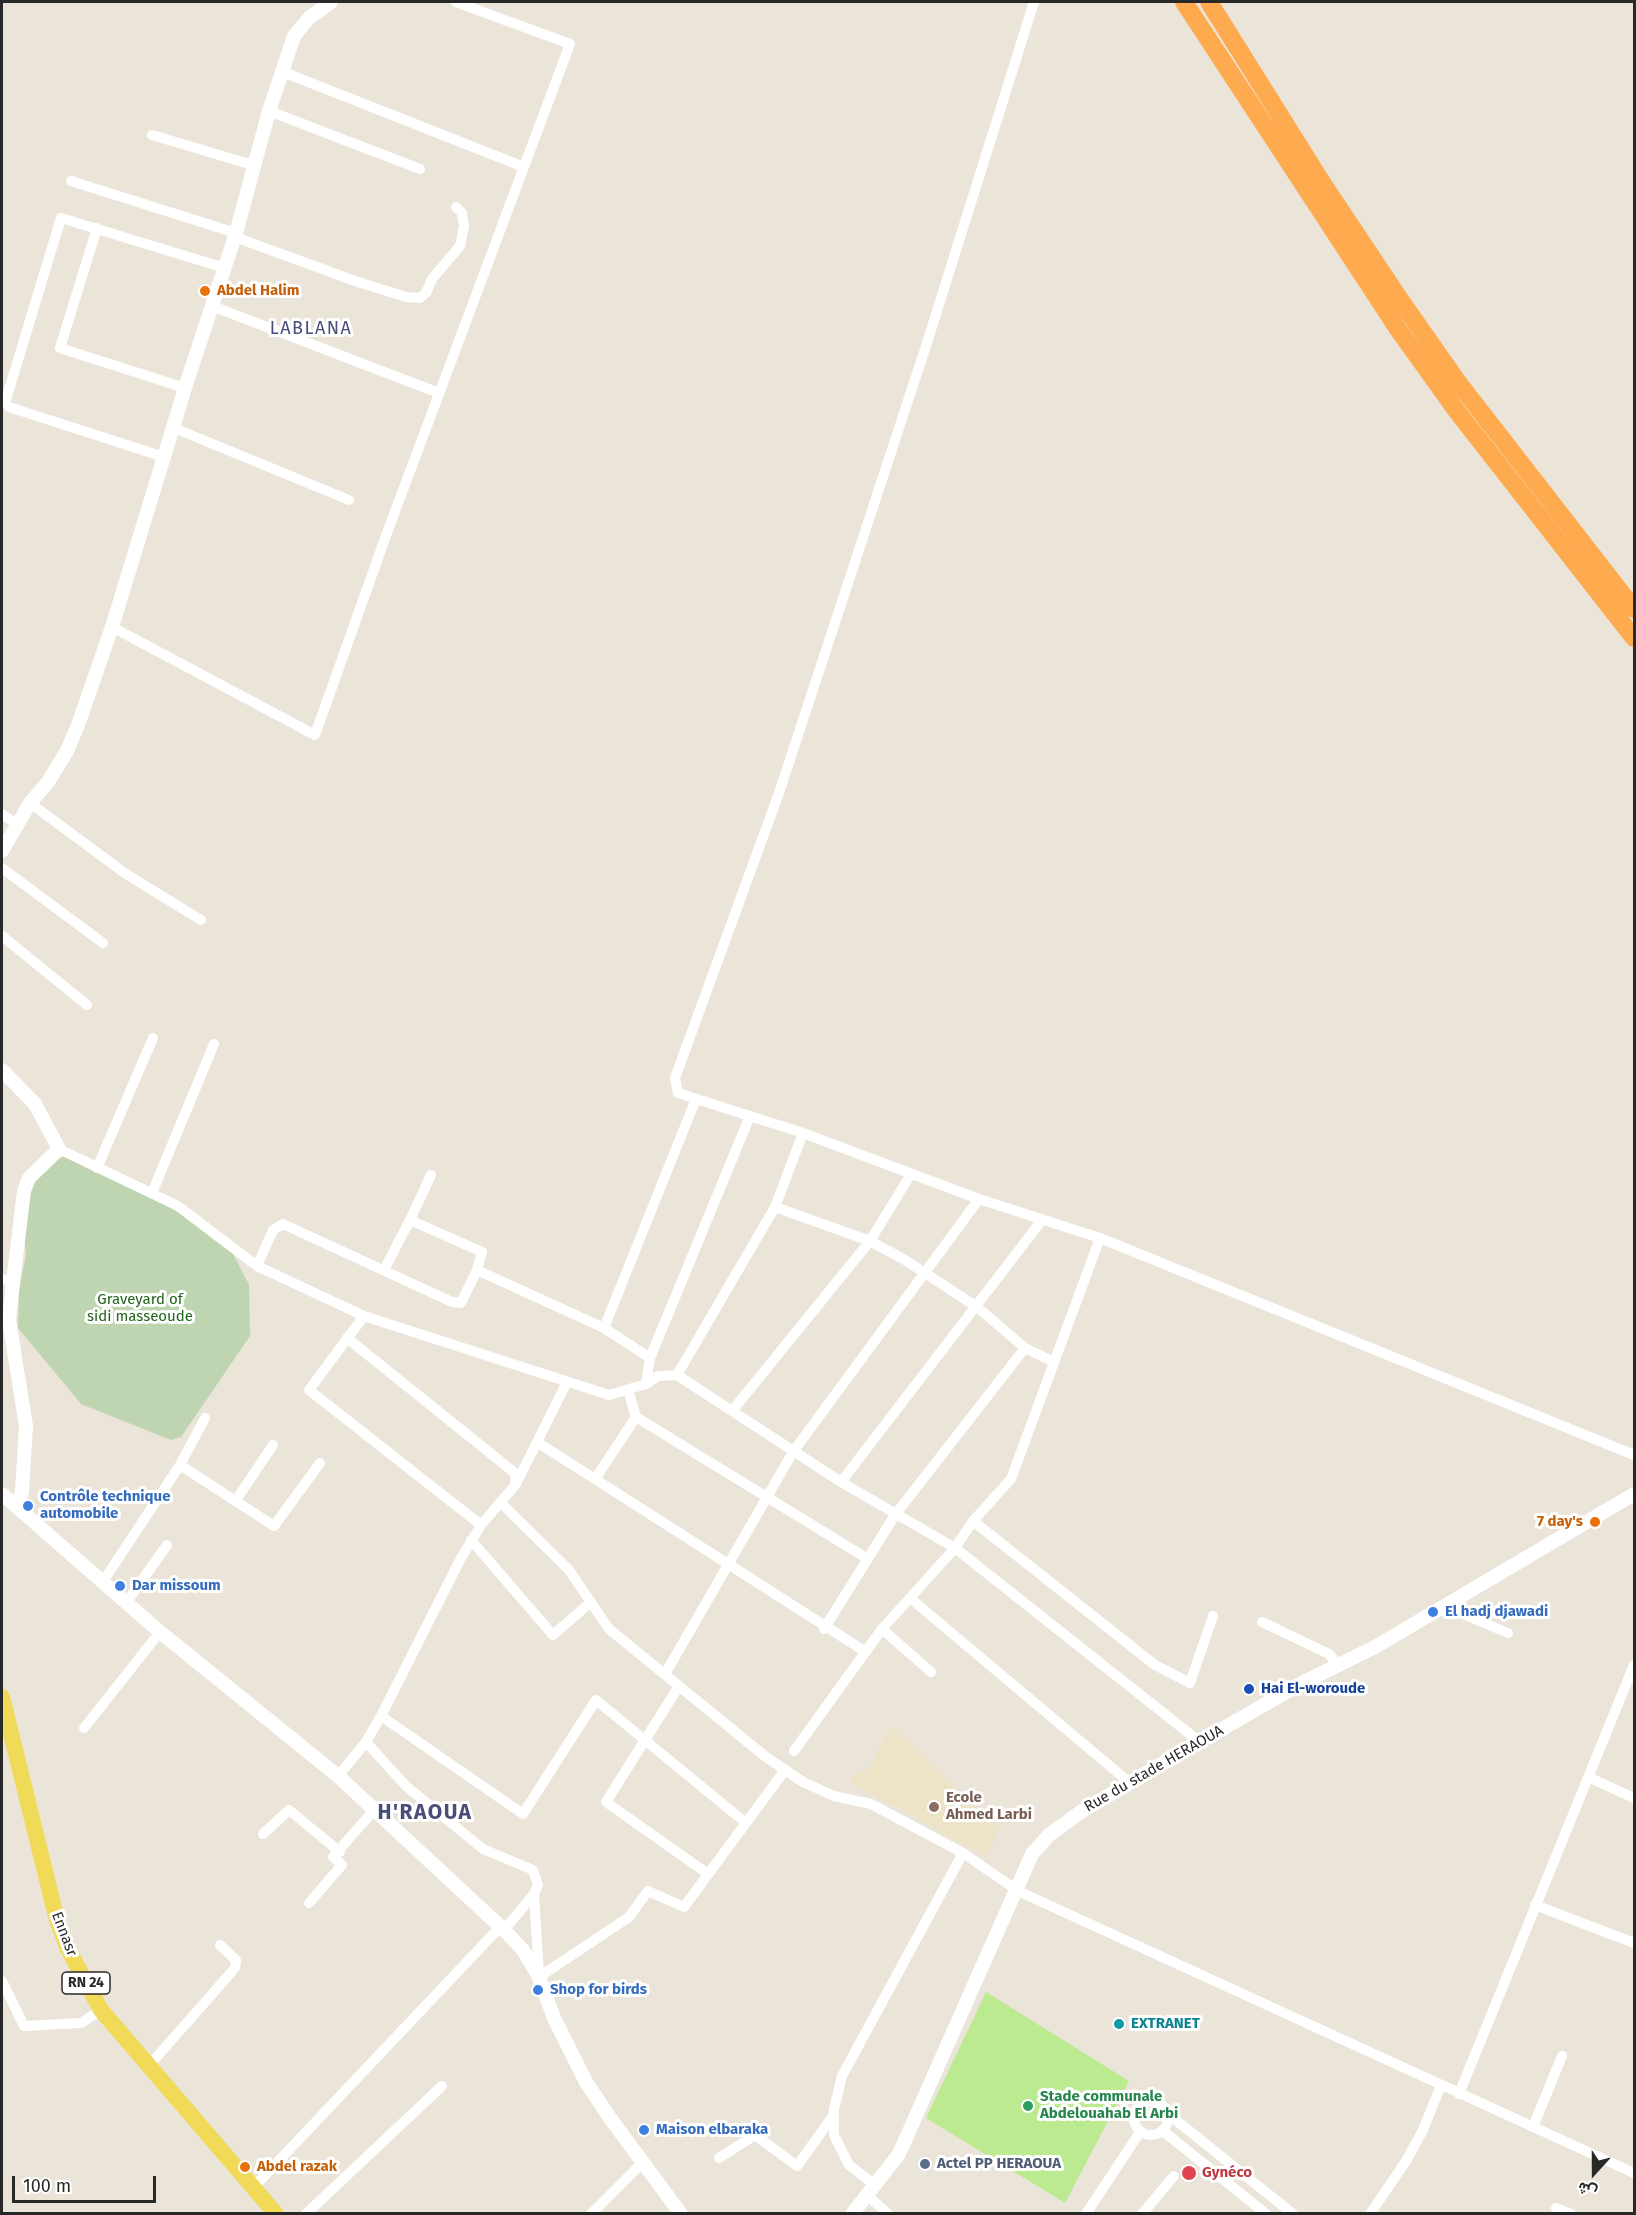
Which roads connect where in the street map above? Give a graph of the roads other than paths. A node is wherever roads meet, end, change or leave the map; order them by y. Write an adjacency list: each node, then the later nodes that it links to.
1 (331, 2): 6 (street)
2 (456, 2): 10 (street)
3 (1034, 2): 38 (street)
4 (1184, 2): 25 (highway)
5 (1209, 2): 23 (highway)
6 (283, 72): 7 (street); 10 (street)
7 (269, 111): 9 (street); 11 (street)
8 (152, 135): 9 (street)
9 (256, 166): 15 (street)
10 (524, 167): 19 (street)
11 (420, 169)
12 (71, 181): 15 (street)
13 (456, 207): 15 (street)
14 (97, 228): 16 (street); 18 (street); 21 (street)
15 (235, 235): 16 (street)
16 (225, 268): 17 (street)
17 (212, 306): 18 (street); 19 (street)
18 (185, 388): 20 (street)
19 (439, 393): 24 (street)
20 (174, 428): 21 (street); 22 (street)
21 (164, 457): 24 (street)
22 (349, 500)
23 (1635, 609)
24 (112, 627): 26 (street)
25 (1635, 638)
26 (30, 803): 28 (street); 31 (street)
27 (2, 814): 28 (street)
28 (18, 825): 29 (street)
29 (2, 851)
30 (2, 868): 33 (street)
31 (201, 920)
32 (2, 936): 34 (street)
33 (103, 943)
34 (87, 1005)
35 (153, 1038): 42 (street)
36 (214, 1044): 45 (street)
37 (2, 1070): 41 (street)
38 (696, 1099): 39 (street); 59 (street)
39 (750, 1116): 40 (street); 62 (street)
40 (803, 1133): 43 (street); 47 (street)
41 (59, 1149): 42 (street); 56 (street)
42 (97, 1168): 45 (street)
43 (911, 1174): 46 (street); 51 (street)
44 (431, 1175): 49 (street)
45 (152, 1193): 52 (street)
46 (979, 1199): 48 (street); 55 (street)
47 (775, 1207): 51 (street); 64 (street)
48 (1042, 1220): 50 (street); 57 (street)
49 (410, 1221): 53 (street); 54 (street)
50 (1100, 1238): 63 (street); 74 (street)
51 (870, 1241): 55 (street); 68 (street)
52 (257, 1266): 53 (street); 58 (street)
53 (384, 1270): 54 (street)
54 (477, 1270): 59 (street)
55 (923, 1272): 57 (street); 73 (street)
56 (7, 1281): 85 (street)
57 (977, 1307): 61 (street); 78 (street)
58 (364, 1316): 60 (street); 65 (street)
59 (604, 1328): 62 (street)
60 (347, 1338): 79 (street); 88 (street)
61 (1025, 1348): 63 (street); 86 (street)
62 (650, 1358): 66 (street)
63 (1052, 1360): 87 (street)
64 (677, 1375): 66 (street); 68 (street)
65 (567, 1382): 67 (street); 79 (street)
66 (646, 1384): 67 (street)
67 (628, 1390): 69 (street)
68 (732, 1411): 73 (street)
69 (636, 1417): 77 (street); 82 (street)
70 (205, 1418): 76 (street)
71 (540, 1444): 77 (street)
72 (273, 1445): 83 (street)
73 (793, 1452): 78 (street); 82 (street)
74 (1635, 1455)
75 (320, 1463): 83 (street)
76 (180, 1466): 83 (street); 94 (street)
77 (595, 1479): 93 (street)
78 (841, 1482): 86 (street)
79 (516, 1484): 84 (street)
80 (2, 1494): 85 (street)
81 (1635, 1494): 98 (street, Rue du stade HERAOUA)
82 (767, 1497): 92 (street); 93 (street)
83 (236, 1500)
84 (500, 1502): 88 (street); 96 (street)
85 (16, 1507): 94 (street)
86 (895, 1515): 91 (street); 92 (street)
87 (973, 1521): 91 (street); 99 (street)
88 (481, 1525): 89 (street)
89 (471, 1540): 96 (street); 112 (street)
90 (167, 1545): 97 (street)
91 (955, 1548): 95 (street); 116 (street)
92 (868, 1558): 101 (street)
93 (728, 1564): 101 (street); 109 (street)
94 (102, 1583): 97 (street)
95 (910, 1598): 102 (street); 121 (street)
96 (591, 1602): 109 (street)
97 (126, 1603): 103 (street)
98 (1444, 1606): 104 (street); 106 (street, Rue du stade HERAOUA)
99 (1213, 1616)
100 (1262, 1622): 106 (street)
101 (825, 1628): 105 (street)
102 (882, 1629): 105 (street); 108 (street)
103 (160, 1632): 113 (street); 119 (street)
104 (1508, 1633)
105 (866, 1652): 117 (street)
106 (1338, 1665): 116 (street, Rue du stade HERAOUA)
107 (1635, 1665): 120 (street)
108 (931, 1671)
109 (665, 1674): 110 (street)
110 (679, 1686): 114 (street); 118 (street)
111 (2, 1697): 139 (main road, Ennasr / RN 24)
112 (381, 1716): 114 (street); 115 (street)
113 (84, 1728)
114 (646, 1738): 124 (street); 128 (street)
115 (366, 1742): 119 (street); 130 (street)
116 (1200, 1742): 121 (street, Rue du stade HERAOUA)
117 (794, 1751)
118 (785, 1770): 124 (street); 127 (street)
119 (338, 1776): 123 (street)
120 (1588, 1777): 122 (street); 132 (street)
121 (1130, 1784): 129 (street, Rue du stade HERAOUA)
122 (1635, 1798)
123 (374, 1810): 126 (street); 133 (street)
124 (746, 1823): 128 (street)
125 (263, 1834): 126 (street)
126 (340, 1852): 131 (street)
127 (963, 1852): 129 (street); 146 (street)
128 (708, 1874): 136 (street)
129 (1018, 1891): 142 (street); 155 (street, Rue du stade HERAOUA)
130 (534, 1894): 133 (street); 136 (street)
131 (309, 1903)
132 (1536, 1905): 134 (street); 144 (street)
133 (502, 1929): 136 (street); 154 (street)
134 (1635, 1943)
135 (220, 1945): 141 (street)
136 (539, 1977): 151 (street)
137 (2, 1981): 138 (street)
138 (4, 1991): 139 (street)
139 (101, 2010): 141 (main road, Ennasr / RN 24)
140 (1562, 2056): 147 (street)
141 (148, 2067): 154 (main road, Ennasr / RN 24)
142 (1441, 2085): 144 (street); 167 (street)
143 (442, 2086): 158 (street)
144 (1459, 2094): 147 (street)
145 (1167, 2113): 148 (street); 149 (street); 166 (street)
146 (834, 2116): 150 (street); 155 (street)
147 (1533, 2127): 152 (street)
148 (1163, 2131): 149 (street); 165 (street)
149 (1140, 2132): 163 (street)
150 (719, 2158)
151 (643, 2162): 159 (street); 160 (street)
152 (1635, 2173)
153 (1174, 2176): 164 (street)
154 (253, 2188): 157 (main road, Ennasr / RN 24)
155 (871, 2190): 161 (street, Rue du stade HERAOUA); 162 (street)
156 (1556, 2208): 168 (street)
157 (276, 2214)
158 (306, 2214)
159 (591, 2214)
160 (681, 2214)
161 (852, 2214)
162 (888, 2214)
163 (1086, 2214)
164 (1142, 2214)
165 (1266, 2214)
166 (1293, 2214)
167 (1370, 2214)
168 (1570, 2214)

